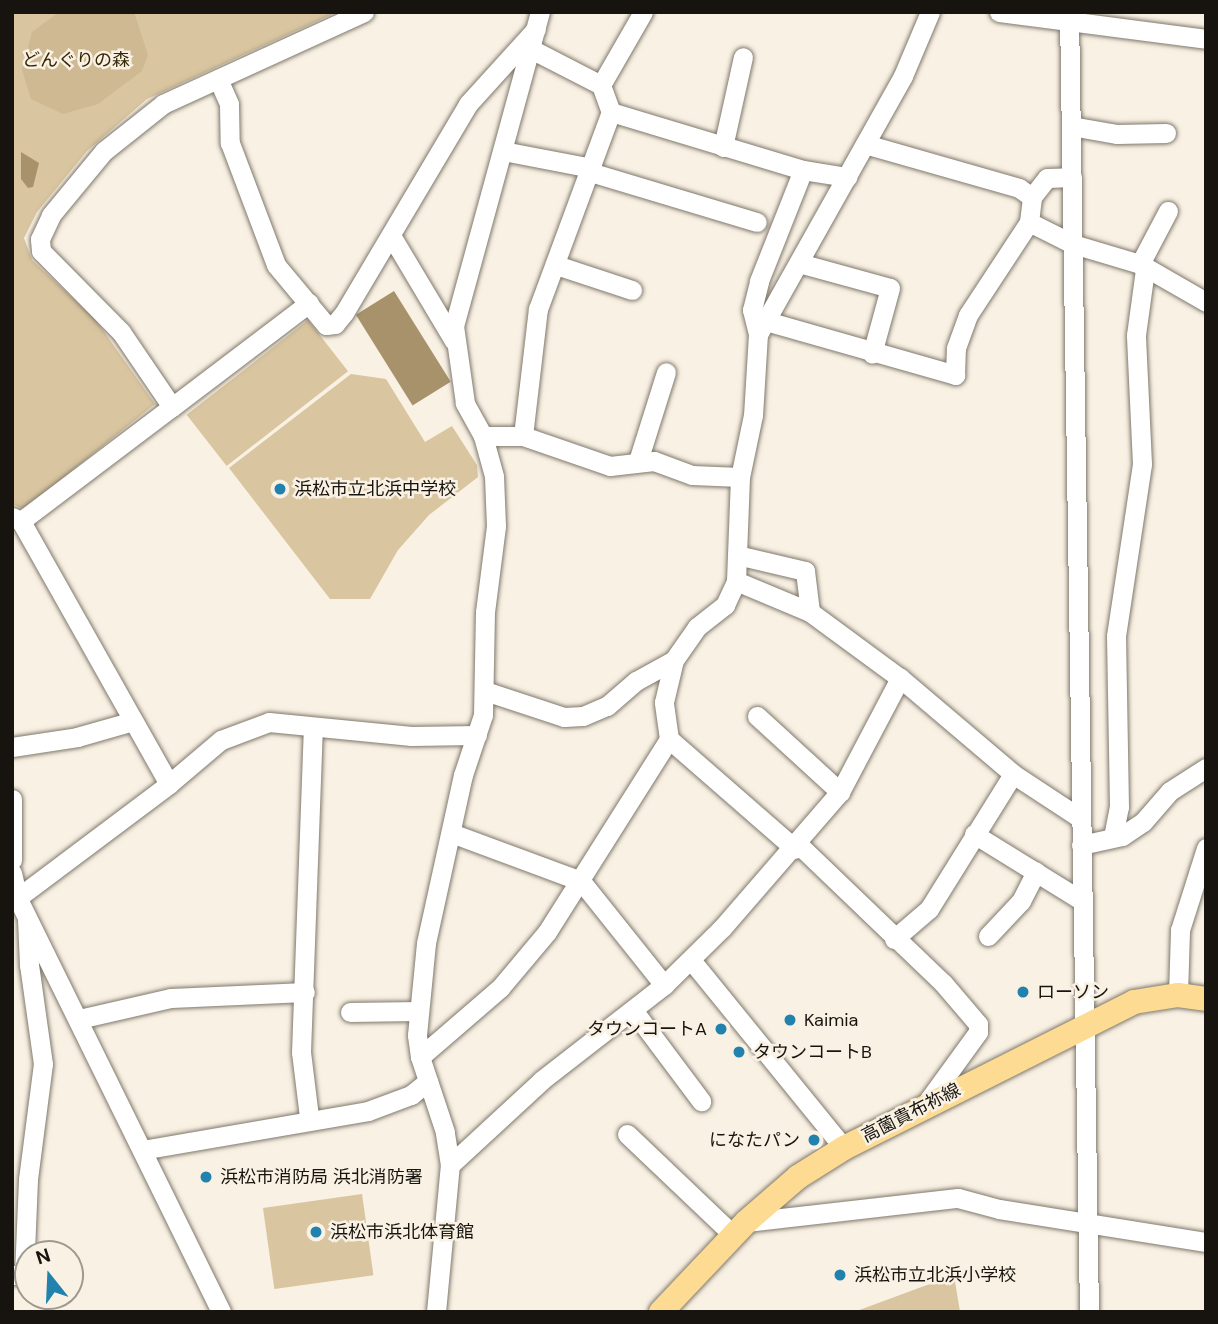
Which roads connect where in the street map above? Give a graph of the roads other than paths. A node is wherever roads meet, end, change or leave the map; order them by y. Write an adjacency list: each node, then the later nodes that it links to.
1 (364, 12): 10 (street)
2 (643, 12): 11 (street)
3 (930, 12): 15 (street)
4 (999, 12): 5 (street)
5 (1070, 18): 7 (street); 13 (street)
6 (538, 21): 8 (street); 26 (street)
7 (1206, 38)
8 (531, 49): 11 (street); 17 (street)
9 (743, 57): 16 (street)
10 (218, 79): 33 (street); 38 (street)
11 (601, 85): 12 (street)
12 (611, 112): 16 (street); 18 (street)
13 (1071, 126): 14 (street); 21 (street)
14 (1166, 133)
15 (864, 145): 20 (street); 22 (street)
16 (723, 147): 19 (street)
17 (503, 151): 18 (street); 35 (street)
18 (591, 170): 24 (street); 29 (street)
19 (803, 170): 20 (street); 34 (street)
20 (847, 177): 28 (street)
21 (1072, 177): 22 (street); 27 (street)
22 (1032, 197): 25 (street)
23 (1168, 211): 30 (street)
24 (757, 222)
25 (1029, 222): 27 (street); 36 (street)
26 (392, 237): 33 (street); 35 (street)
27 (1073, 244): 30 (street); 61 (street)
28 (799, 263): 34 (street); 36 (street)
29 (556, 265): 31 (street); 40 (street)
30 (1143, 267): 32 (street); 64 (street)
31 (632, 289)
32 (1206, 302)
33 (309, 303): 38 (street)
34 (762, 328): 36 (street); 42 (street)
35 (455, 343): 39 (street)
36 (872, 354)
37 (667, 372): 41 (street)
38 (172, 407): 43 (street)
39 (483, 436): 40 (street); 49 (street)
40 (523, 436): 41 (street)
41 (638, 461): 42 (street)
42 (740, 477): 44 (street)
43 (17, 519): 51 (street)
44 (737, 555): 45 (street); 46 (street)
45 (736, 581): 46 (street); 47 (street)
46 (810, 612): 48 (street)
47 (674, 660): 49 (street); 54 (street)
48 (900, 678): 57 (street); 59 (street)
49 (485, 691): 53 (street)
50 (757, 716): 59 (street)
51 (133, 721): 55 (street); 58 (street)
52 (313, 728): 53 (street); 58 (street); 78 (street)
53 (477, 735): 62 (street)
54 (669, 739): 66 (street); 71 (street)
55 (12, 747)
56 (1206, 768): 64 (street)
57 (1013, 774): 61 (street); 63 (street)
58 (169, 784): 73 (street)
59 (840, 792): 66 (street)
60 (12, 799): 68 (street)
61 (1080, 818): 65 (street)
62 (451, 833): 71 (street); 82 (street)
63 (974, 834): 69 (street); 75 (street)
64 (1113, 837): 65 (street)
65 (1081, 845): 72 (street)
66 (797, 847): 75 (street); 76 (street)
67 (1206, 848): 79 (street)
68 (12, 860)
69 (1036, 872): 72 (street); 74 (street)
70 (12, 873): 73 (street)
71 (581, 881): 77 (street); 86 (street)
72 (1081, 900): 85 (street)
73 (19, 905): 84 (street); 98 (street)
74 (988, 936)
75 (894, 939): 89 (street)
76 (691, 960): 77 (street); 92 (street)
77 (664, 985): 81 (street)
78 (305, 992): 84 (street); 90 (street)
79 (1178, 995): 80 (main road, 高薗貴布祢線); 85 (main road, 高薗貴布祢線)
80 (1206, 999)
81 (633, 1010): 88 (street); 94 (street)
82 (419, 1011): 83 (street); 86 (street)
83 (350, 1012)
84 (79, 1019): 93 (street)
85 (1084, 1026): 89 (main road, 高薗貴布祢線); 95 (street)
86 (420, 1057): 87 (street)
87 (428, 1081): 90 (street); 94 (street)
88 (701, 1101)
89 (925, 1105): 92 (main road, 高薗貴布祢線)
90 (309, 1117): 93 (street)
91 (627, 1135): 96 (street)
92 (844, 1148): 96 (main road, 高薗貴布祢線)
93 (142, 1150): 99 (street)
94 (450, 1165): 100 (street)
95 (1088, 1223): 96 (street); 97 (street); 102 (street)
96 (740, 1228): 101 (main road, 高薗貴布祢線)
97 (1206, 1242)
98 (12, 1275)
99 (221, 1312)
100 (436, 1312)
101 (661, 1312)
102 (1089, 1312)

